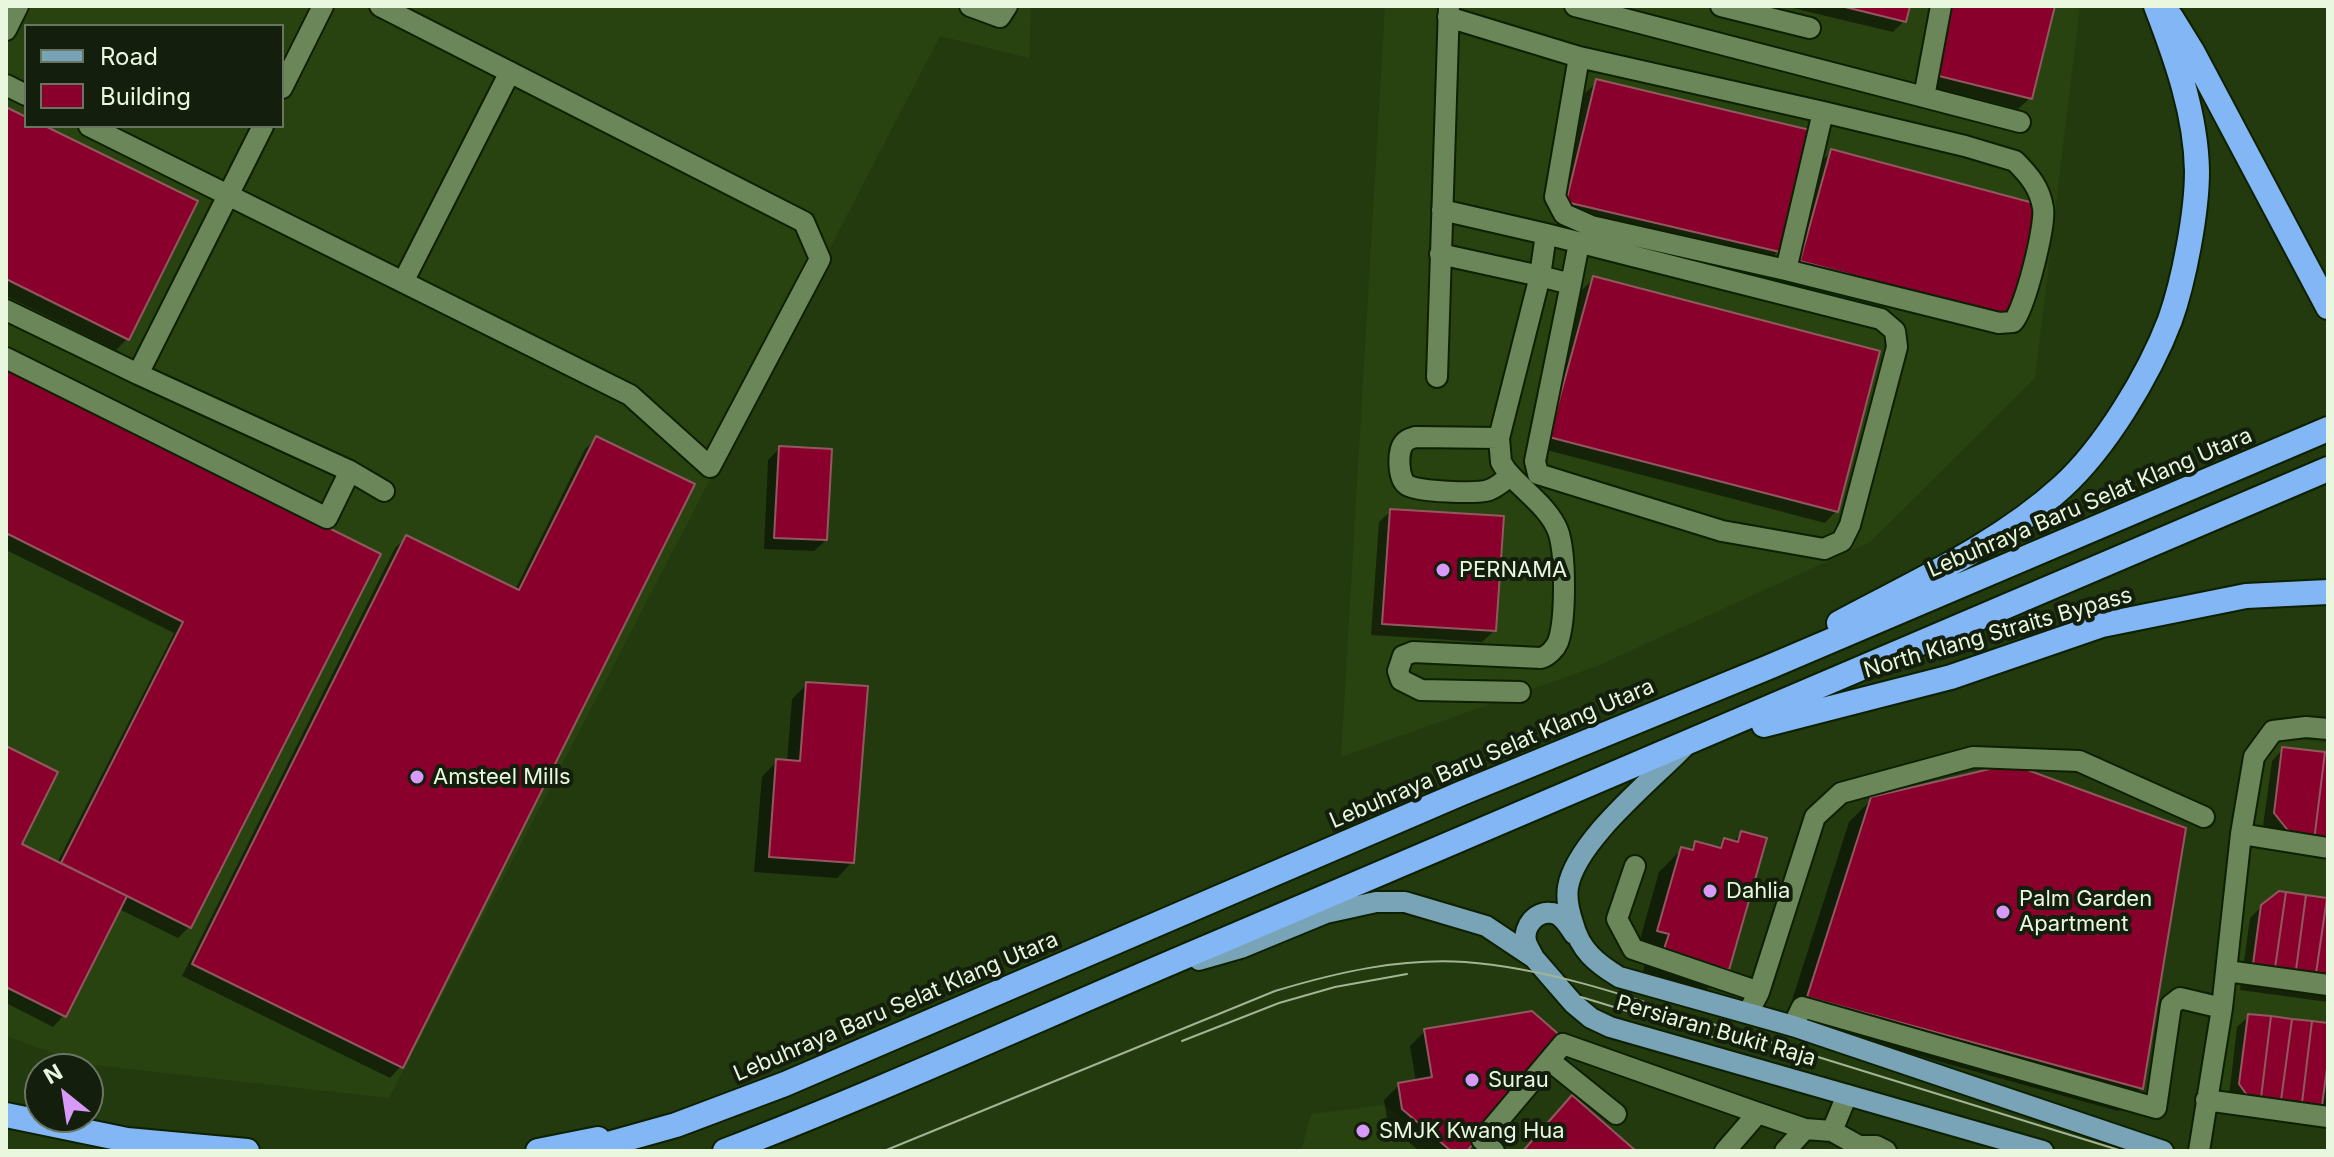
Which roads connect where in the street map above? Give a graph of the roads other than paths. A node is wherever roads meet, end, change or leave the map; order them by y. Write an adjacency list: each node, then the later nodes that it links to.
1 (18, 6): 13 (street)
2 (323, 6): 16 (street)
3 (380, 6): 15 (street)
4 (970, 6): 5 (street)
5 (1007, 6)
6 (1575, 6): 19 (street)
7 (1721, 6): 12 (street)
8 (1941, 6): 19 (street)
9 (2156, 6): 45 (highway)
10 (2164, 6): 33 (highway)
11 (1448, 12): 14 (street); 25 (street)
12 (1810, 28)
13 (6, 30)
14 (1579, 57): 20 (street); 29 (street)
15 (510, 72): 31 (street); 31 (street)
16 (284, 84)
17 (6, 85): 18 (street)
18 (24, 94)
19 (1924, 97): 21 (street)
20 (1823, 112): 29 (street); 29 (street)
21 (2020, 122)
22 (93, 128): 24 (street)
23 (262, 128): 24 (street)
24 (228, 195): 31 (street); 36 (street)
25 (1442, 210): 26 (street); 28 (street)
26 (1546, 234): 27 (street); 30 (street)
27 (1579, 243): 32 (street); 32 (street)
28 (1440, 254): 30 (street); 37 (street)
29 (1786, 270)
30 (1540, 276): 32 (street); 39 (street)
31 (403, 282)
32 (1571, 284)
33 (2328, 307)
34 (6, 310): 36 (street)
35 (6, 358): 41 (street)
36 (138, 374): 41 (street)
37 (1437, 377)
38 (2328, 429): 45 (highway, Lebuhraya Baru Selat Klang Utara)
39 (1499, 438): 42 (street); 42 (street)
40 (2328, 469): 48 (highway)
41 (350, 471): 43 (street)
42 (1510, 476): 46 (street)
43 (384, 491)
44 (2328, 592): 48 (highway, North Klang Straits Bypass)
45 (1769, 667): 69 (highway, Lebuhraya Baru Selat Klang Utara)
46 (1520, 692)
47 (2328, 729): 50 (street)
48 (1687, 745): 53 (main road); 56 (highway)
49 (2204, 817): 58 (street)
50 (2241, 834): 51 (street); 55 (street)
51 (2328, 848)
52 (1635, 866): 58 (street)
53 (1577, 938): 54 (main road, Persiaran Bukit Raja); 60 (main road, Persiaran Bukit Raja)
54 (1534, 958): 56 (main road, Persiaran Bukit Raja); 63 (main road, Persiaran Bukit Raja)
55 (2227, 971): 57 (street); 59 (street)
56 (1131, 979): 76 (highway)
57 (2328, 985)
58 (1759, 992): 60 (street)
59 (2222, 1008): 61 (street); 64 (street)
60 (1748, 1013): 61 (main road, Persiaran Bukit Raja)
61 (1793, 1026): 82 (main road, Persiaran Bukit Raja)
62 (1550, 1061): 65 (street); 66 (street); 77 (street)
63 (1847, 1095): 71 (street); 81 (main road, Persiaran Bukit Raja)
64 (2206, 1100): 68 (street); 83 (street)
65 (1758, 1113): 70 (street); 78 (street)
66 (1616, 1114)
67 (6, 1115): 73 (highway)
68 (2328, 1117)
69 (676, 1125): 74 (highway, Lebuhraya Baru Selat Klang Utara); 75 (highway, Lebuhraya Baru Selat Klang Utara)
70 (1805, 1129): 71 (street); 79 (street)
71 (1832, 1131): 72 (street)
72 (1857, 1148): 80 (street)
73 (247, 1151)
74 (538, 1151)
75 (583, 1151)
76 (725, 1151)
77 (1494, 1151)
78 (1725, 1151)
79 (1785, 1151)
80 (1886, 1151)
81 (2043, 1151)
82 (2163, 1151)
83 (2199, 1151)

